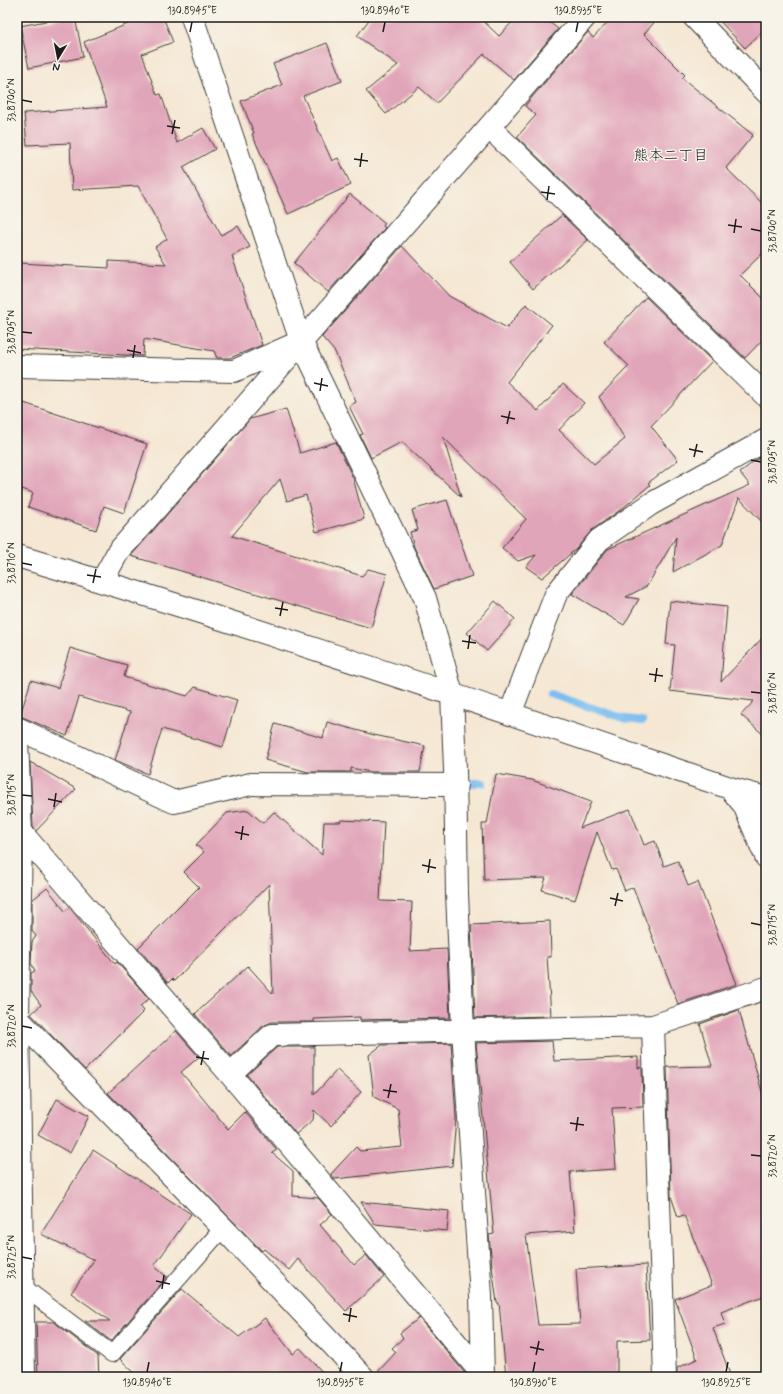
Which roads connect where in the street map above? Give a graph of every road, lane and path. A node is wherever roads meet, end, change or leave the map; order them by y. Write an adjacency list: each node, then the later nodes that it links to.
1 (192, 17): 6 (street)
2 (585, 17): 5 (street)
3 (694, 17): 4 (street)
4 (766, 92)
5 (490, 128): 6 (street); 8 (street)
6 (301, 341): 7 (street); 11 (street); 12 (street)
7 (17, 366)
8 (766, 396)
9 (766, 440): 13 (street)
10 (17, 556): 11 (street)
11 (102, 581): 12 (street)
12 (452, 694): 13 (street); 15 (street)
13 (510, 714): 16 (street)
14 (17, 737): 15 (street); 19 (street)
15 (455, 777): 24 (street)
16 (730, 788): 17 (street); 20 (street)
17 (766, 798)
18 (766, 804): 20 (street)
19 (21, 832): 22 (street); 25 (street)
20 (765, 854)
21 (766, 988): 23 (street)
22 (18, 1019): 26 (street); 27 (street)
23 (653, 1026): 24 (street); 32 (street)
24 (463, 1030): 25 (street); 29 (street)
25 (230, 1074): 29 (street)
26 (19, 1163): 28 (street)
27 (223, 1228): 28 (lane); 31 (street)
28 (22, 1286): 30 (street)
29 (483, 1376)
30 (24, 1377)
31 (363, 1377)
32 (665, 1377)

